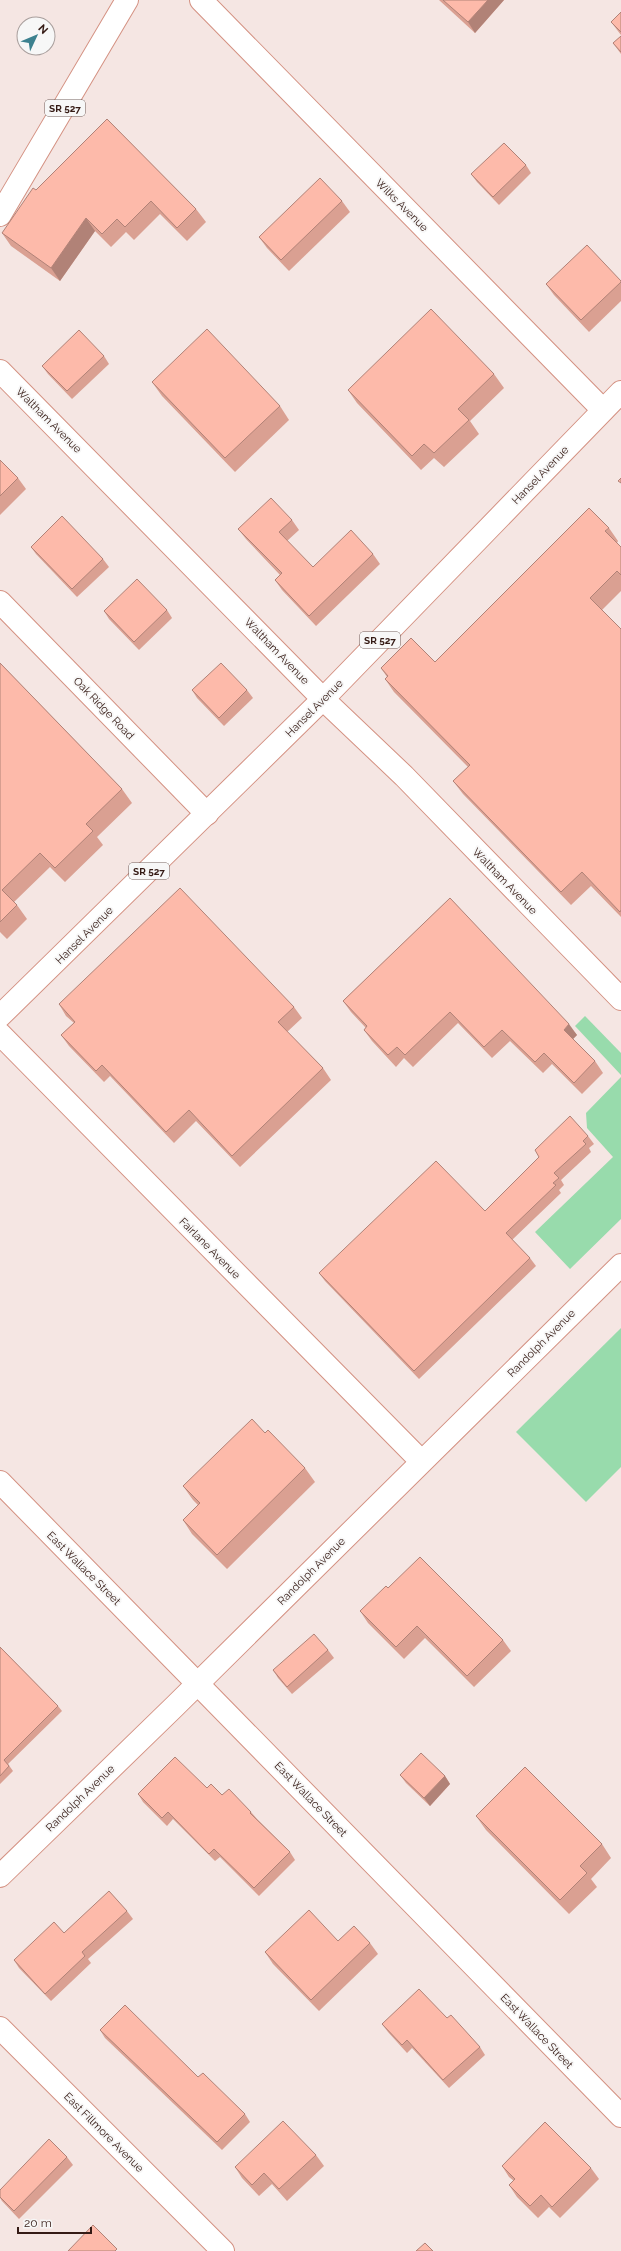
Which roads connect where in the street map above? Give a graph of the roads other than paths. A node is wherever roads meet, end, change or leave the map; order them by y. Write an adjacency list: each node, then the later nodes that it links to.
1 (128, 0): 3 (street, SR 527)
2 (201, 0): 6 (street, Wilks Avenue)
3 (0, 215)
4 (0, 371): 8 (street, Waltham Avenue)
5 (621, 392): 6 (street, Hansel Avenue / SR 527)
6 (603, 410): 8 (street, Hansel Avenue / SR 527)
7 (0, 602): 9 (street, Oak Ridge Road)
8 (323, 699): 9 (street, Hansel Avenue / SR 527); 10 (street, Waltham Avenue)
9 (207, 814): 11 (street, Hansel Avenue / SR 527)
10 (621, 999)
11 (0, 1016)
12 (0, 1034): 14 (street, Fairlane Avenue)
13 (621, 1265): 14 (street, Randolph Avenue)
14 (421, 1461): 16 (street, Randolph Avenue)
15 (0, 1482): 16 (street, East Wallace Street)
16 (198, 1683): 17 (street, Randolph Avenue); 19 (street, East Wallace Street)
17 (0, 1876)
18 (0, 2028): 20 (street, East Fillmore Avenue)
19 (621, 2116)
20 (223, 2251)

